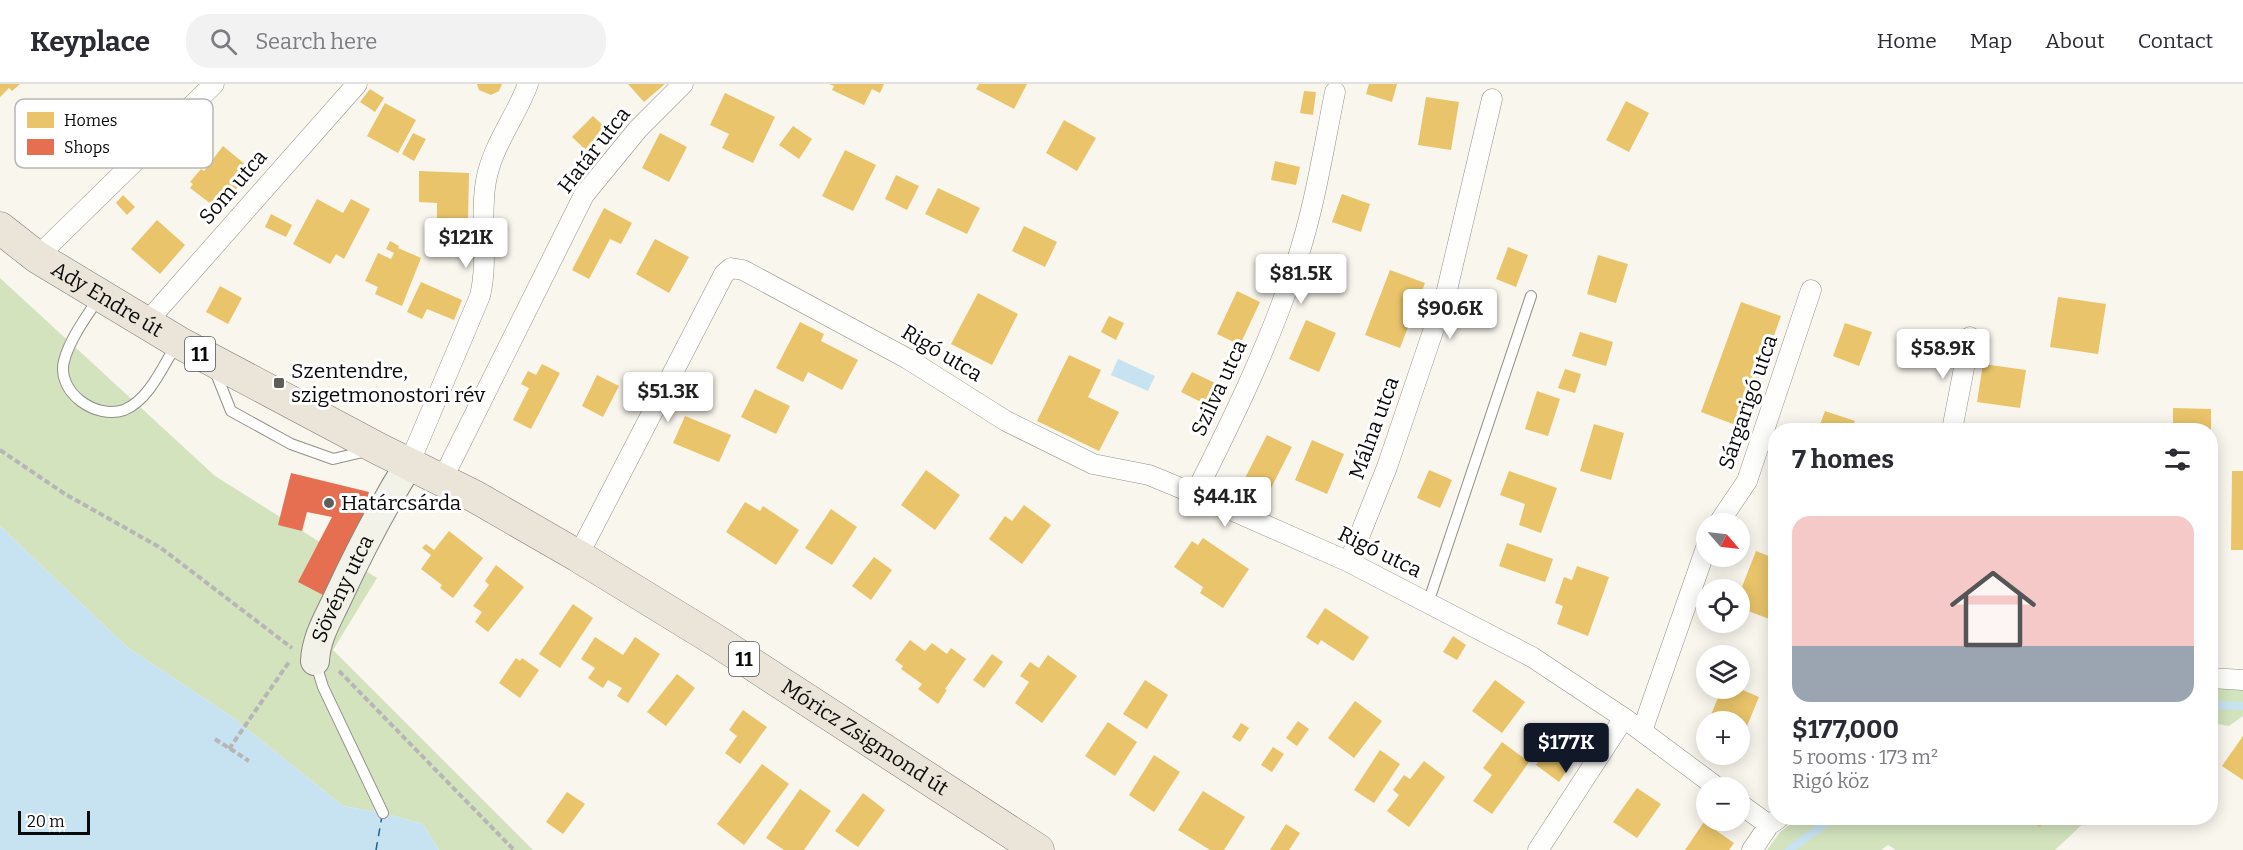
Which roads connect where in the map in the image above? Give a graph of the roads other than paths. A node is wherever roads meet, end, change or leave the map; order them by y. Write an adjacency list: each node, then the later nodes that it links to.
1 (214, 84): 6 (street)
2 (357, 84): 14 (street, Som utca)
3 (528, 84): 18 (street, Sövény utca)
4 (683, 84): 19 (street, Határ utca)
5 (1335, 92): 20 (street, Szilva utca)
6 (199, 99)
7 (1492, 99): 23 (street, Málna utca)
8 (128, 168): 10 (street)
9 (0, 228): 10 (main road, Ady Endre út / 11)
10 (37, 257): 12 (main road, Ady Endre út / 11)
11 (1811, 290): 21 (street, Sárgarigó utca)
12 (100, 296): 14 (main road, Ady Endre út / 11); 16 (lane)
13 (1531, 296): 25 (lane, Rigó utca)
14 (146, 323): 16 (main road, Ady Endre út / 11)
15 (1970, 337): 17 (street)
16 (178, 342): 18 (main road, Ady Endre út / 11)
17 (1953, 423)
18 (409, 464): 19 (main road, Ady Endre út / 11); 26 (street, Sövény utca)
19 (442, 480): 22 (main road, Móricz Zsigmond út / 11)
20 (1195, 494): 22 (street, Rigó utca); 23 (street, Rigó utca)
21 (1725, 513)
22 (578, 556): 36 (main road, Móricz Zsigmond út / 11)
23 (1349, 562): 25 (street, Rigó utca)
24 (1699, 567): 30 (street)
25 (1428, 603): 29 (street, Rigó utca)
26 (306, 656): 33 (lane)
27 (2218, 678): 28 (street)
28 (2243, 680)
29 (1624, 718): 30 (street, Rigó utca); 37 (street)
30 (1642, 731): 31 (street, Rigó utca)
31 (1703, 777)
32 (1750, 809): 34 (street)
33 (383, 813)
34 (1768, 818)
35 (1771, 825): 38 (street)
36 (1038, 850)
37 (1538, 850)
38 (1752, 850)

